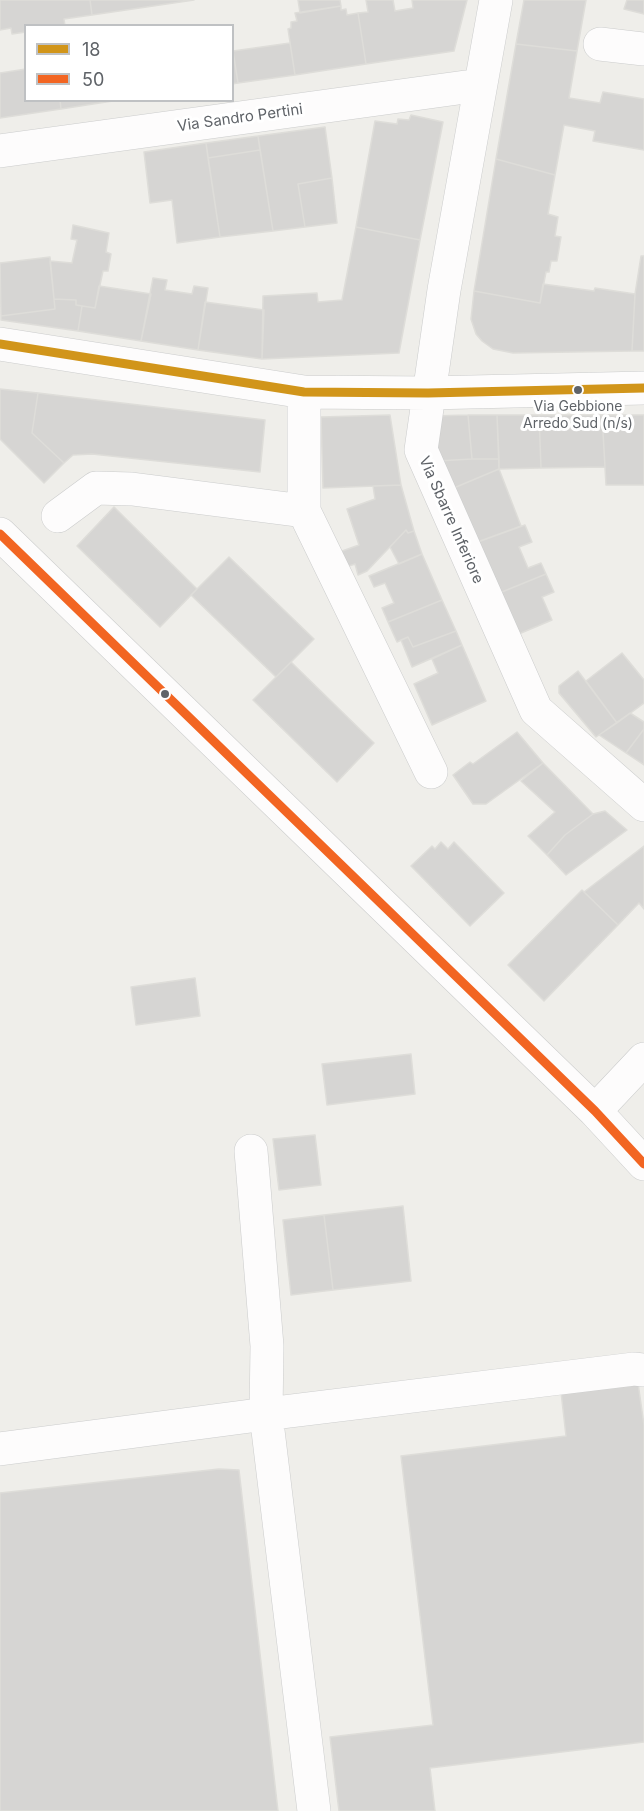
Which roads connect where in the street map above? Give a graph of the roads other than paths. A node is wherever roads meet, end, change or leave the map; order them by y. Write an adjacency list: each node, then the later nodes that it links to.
1 (496, 0): 4 (street, Via Sbarre Inferiore)
2 (600, 44): 3 (street)
3 (644, 49)
4 (480, 85): 5 (street, Via Sandro Pertini); 9 (street, Via Sbarre Inferiore)
5 (0, 151)
6 (0, 344): 8 (street)
7 (644, 388): 9 (street)
8 (304, 392): 9 (street); 10 (street)
9 (428, 393): 14 (street, Via Sbarre Inferiore)
10 (304, 511): 11 (street); 13 (street)
11 (58, 516)
12 (0, 534): 16 (street)
13 (431, 772)
14 (644, 806)
15 (644, 1059): 16 (street)
16 (595, 1111): 18 (street)
17 (251, 1151): 20 (street)
18 (644, 1164)
19 (644, 1370): 20 (street)
20 (266, 1414): 21 (street); 22 (street)
21 (0, 1449)
22 (314, 1811)

